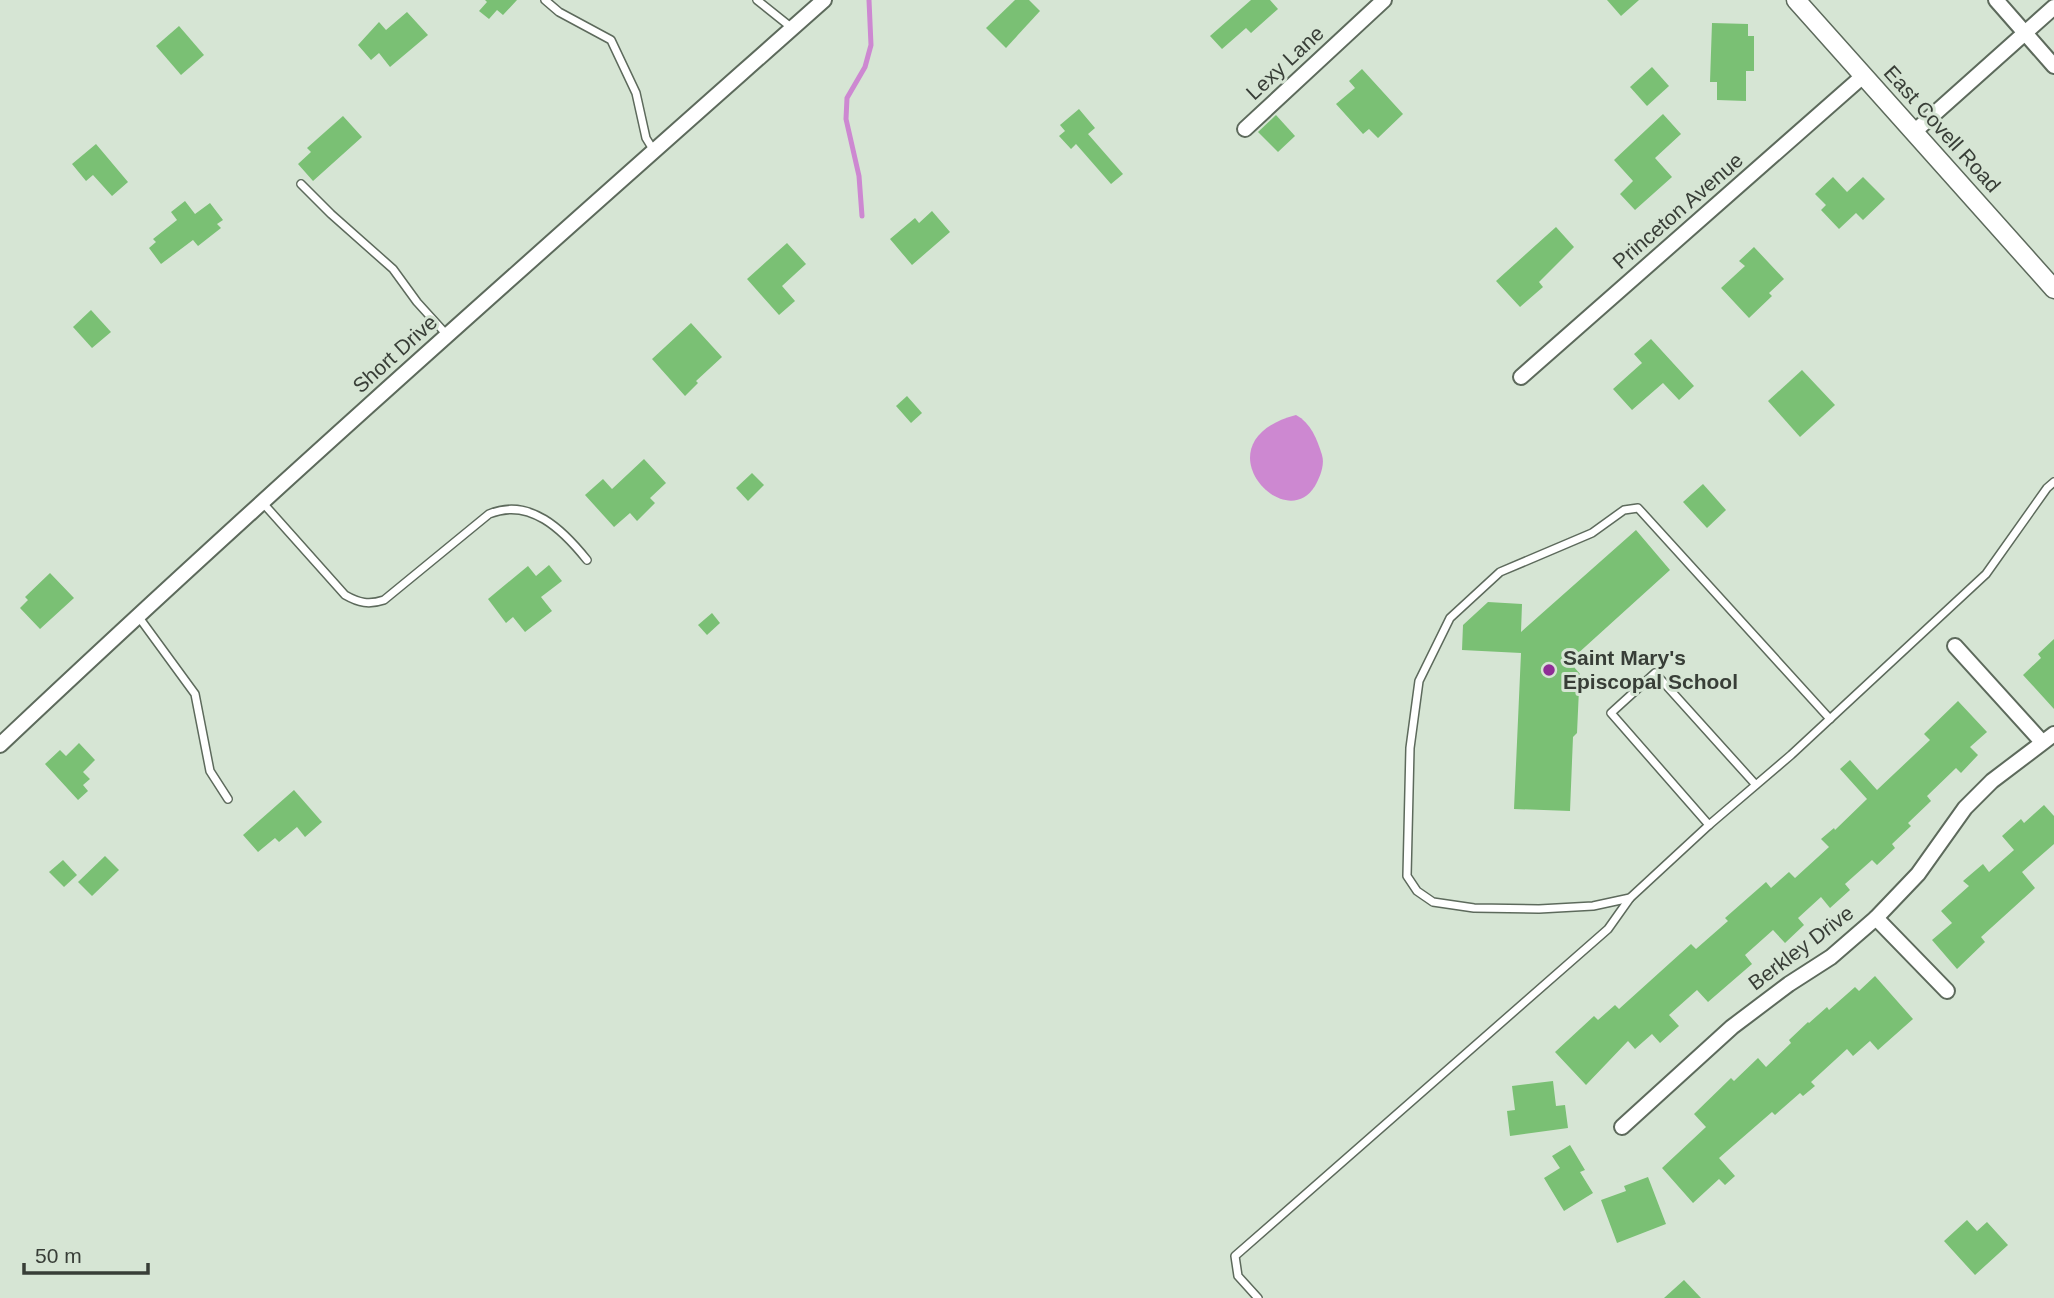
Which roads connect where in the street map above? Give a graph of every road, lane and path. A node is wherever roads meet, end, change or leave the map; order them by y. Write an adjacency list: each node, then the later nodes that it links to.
1 (545, 0): 14 (lane)
2 (757, 0): 8 (lane)
3 (824, 0): 8 (street, Short Drive)
4 (1384, 0): 12 (street, Lexy Lane)
5 (1796, 0): 11 (street, East Covell Road)
6 (1996, 0): 9 (street)
7 (2054, 7): 9 (street)
8 (792, 28): 14 (street, Short Drive)
9 (2025, 33): 10 (street); 13 (street)
10 (2054, 66)
11 (1863, 76): 13 (street, East Covell Road); 18 (street, Princeton Avenue)
12 (1245, 129)
13 (1914, 132): 16 (street, East Covell Road)
14 (654, 151): 17 (street, Short Drive)
15 (301, 184): 17 (lane)
16 (2054, 289)
17 (447, 335): 20 (street, Short Drive)
18 (1521, 377)
19 (2054, 482): 24 (lane)
20 (262, 502): 21 (lane); 22 (street, Short Drive)
21 (587, 560)
22 (138, 616): 26 (street, Short Drive); 28 (lane)
23 (1955, 646): 25 (street)
24 (1830, 719): 27 (lane); 30 (lane)
25 (2048, 738): 31 (street, Berkley Drive)
26 (0, 746)
27 (1756, 785): 29 (lane); 29 (lane)
28 (228, 799)
29 (1709, 825): 30 (lane)
30 (1630, 898): 34 (lane)
31 (1876, 918): 32 (street); 33 (street, Berkley Drive)
32 (1947, 991)
33 (1622, 1126)
34 (1258, 1298)

